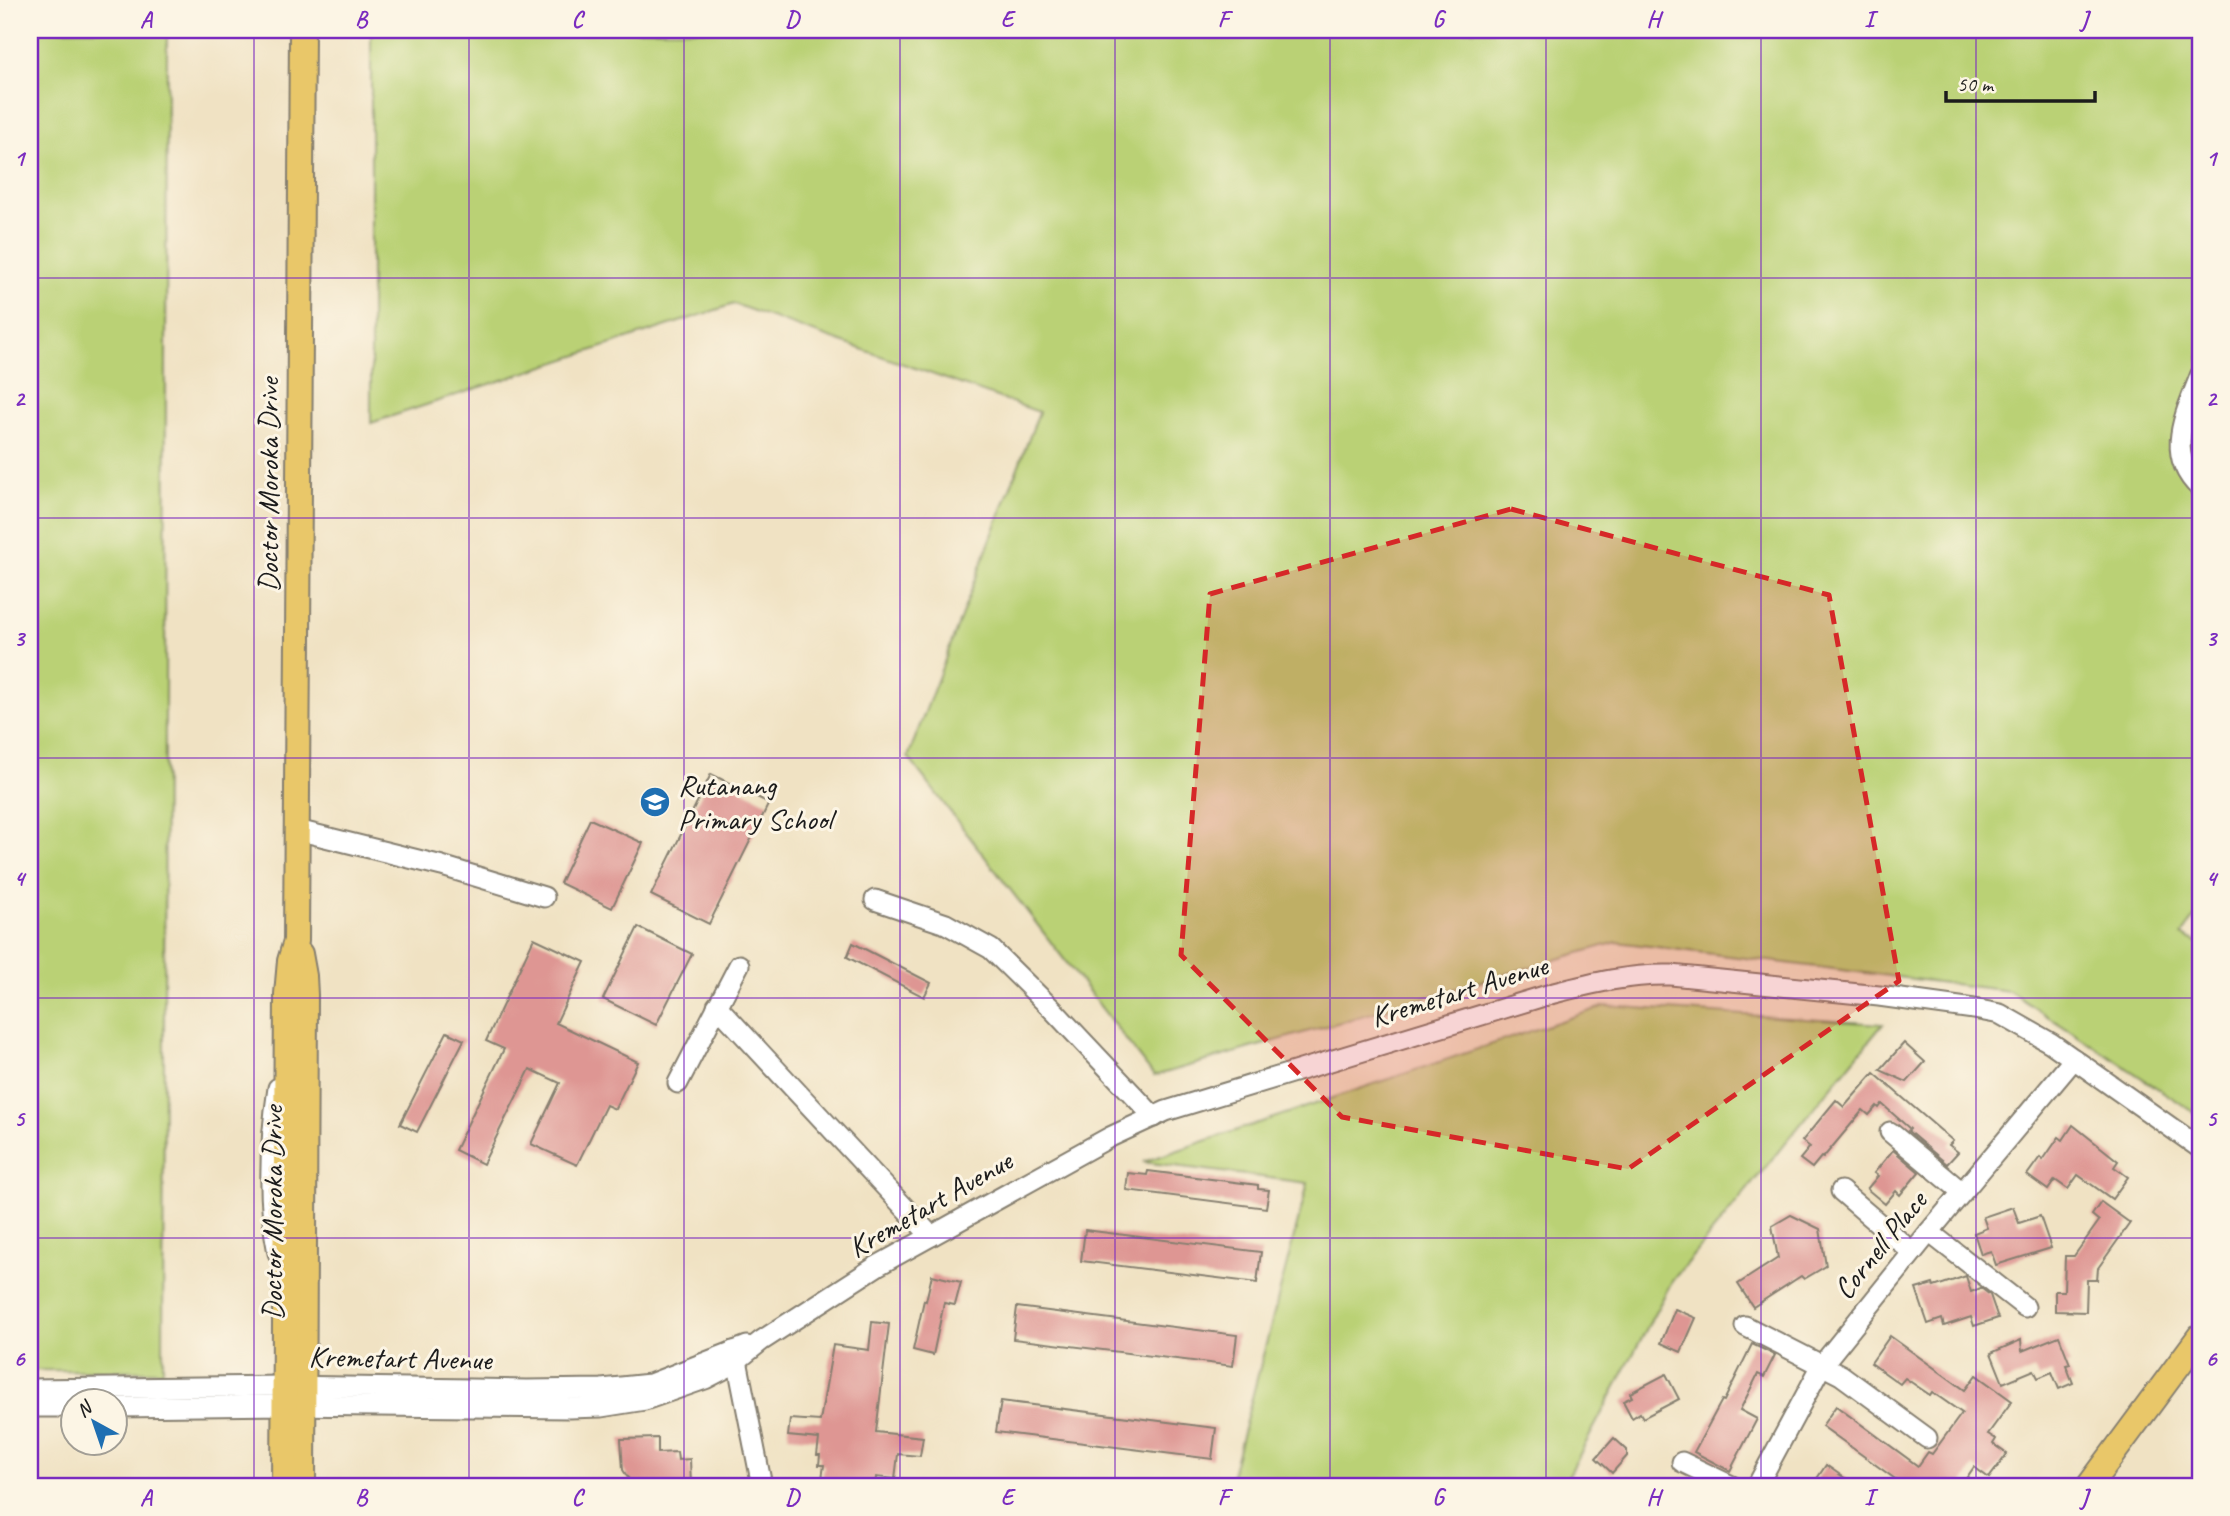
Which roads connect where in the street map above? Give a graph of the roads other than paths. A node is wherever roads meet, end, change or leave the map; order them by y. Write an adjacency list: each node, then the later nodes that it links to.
1 (302, 30): 4 (main road, Doctor Moroka Drive)
2 (2200, 376): 3 (street)
3 (2200, 488)
4 (297, 830): 5 (street); 7 (main road, Doctor Moroka Drive)
5 (544, 897)
6 (875, 900): 12 (street)
7 (296, 941): 26 (main road, Doctor Moroka Drive); 26 (main road, Doctor Moroka Drive)
8 (739, 965): 9 (street)
9 (717, 1006): 11 (street); 18 (street)
10 (2074, 1059): 12 (street, Kremetart Avenue); 14 (street, Kremetart Avenue); 16 (street, Cornell Place)
11 (678, 1083)
12 (1154, 1117): 18 (street, Kremetart Avenue)
13 (1890, 1132): 16 (street)
14 (2200, 1148)
15 (1841, 1191): 19 (street)
16 (1962, 1192): 17 (street, Cornell Place)
17 (1928, 1232): 19 (street, Cornell Place); 20 (street)
18 (931, 1236): 23 (street, Kremetart Avenue)
19 (1912, 1252): 24 (street, Cornell Place)
20 (2025, 1307)
21 (1745, 1326): 24 (street)
22 (2200, 1336): 37 (main road)
23 (735, 1356): 26 (street, Kremetart Avenue); 34 (street)
24 (1822, 1365): 30 (street); 36 (street, Cornell Place)
25 (30, 1389): 26 (street, Kremetart Avenue)
26 (294, 1396): 27 (street, Kremetart Avenue); 32 (main road, Doctor Moroka Drive); 33 (main road, Doctor Moroka Drive)
27 (130, 1406)
28 (30, 1407): 29 (street)
29 (60, 1407)
30 (1927, 1438)
31 (1682, 1462): 35 (street)
32 (284, 1486)
33 (303, 1486)
34 (762, 1486)
35 (1732, 1486)
36 (1757, 1486)
37 (2089, 1486)

